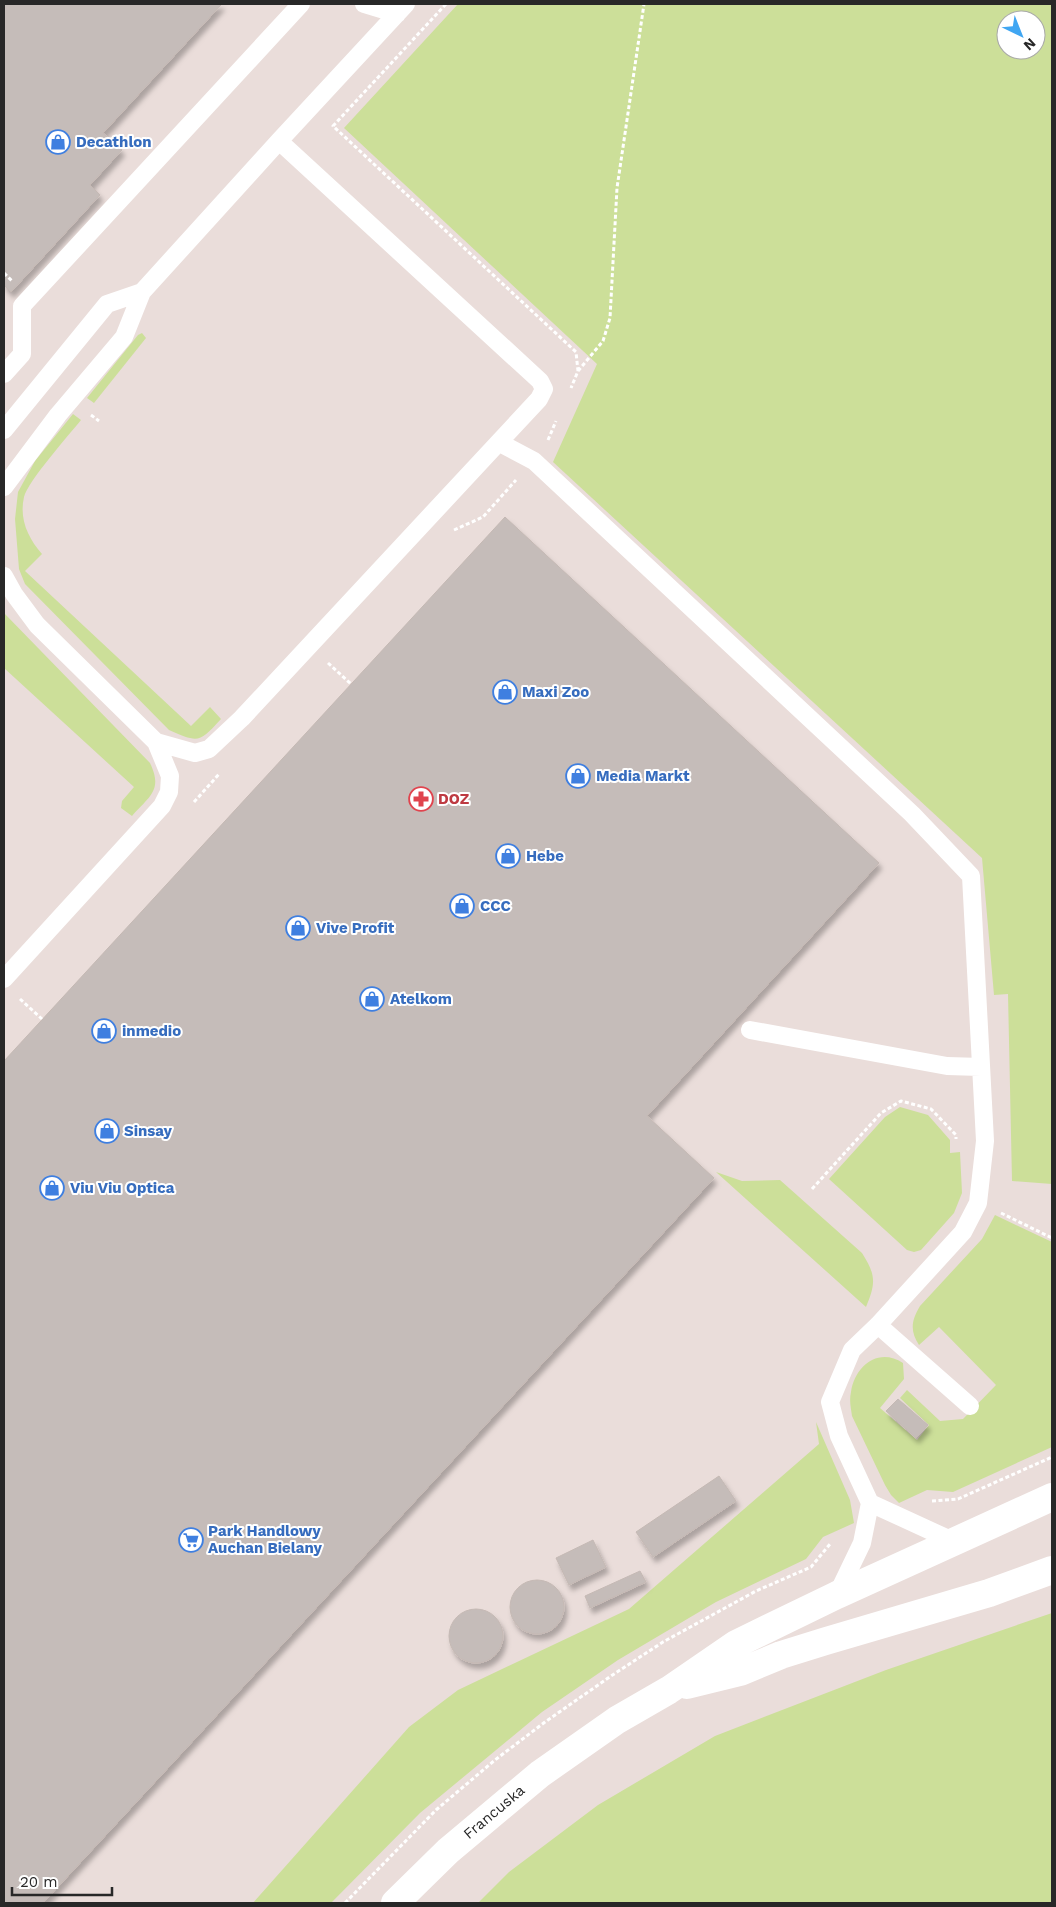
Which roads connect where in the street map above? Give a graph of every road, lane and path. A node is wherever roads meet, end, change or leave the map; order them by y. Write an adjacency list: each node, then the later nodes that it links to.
1 (301, 4): 9 (lane)
2 (364, 4): 5 (lane)
3 (446, 4): 8 (path)
4 (644, 4): 8 (path)
5 (402, 9): 6 (lane)
6 (279, 141): 7 (lane); 13 (lane)
7 (142, 292): 12 (lane); 15 (lane)
8 (578, 371): 10 (path)
9 (4, 374)
10 (567, 396)
11 (559, 414): 14 (path)
12 (4, 430)
13 (500, 443): 19 (lane); 24 (lane)
14 (544, 448)
15 (4, 487)
16 (4, 576): 19 (lane)
17 (324, 659): 18 (path)
18 (351, 684)
19 (156, 742): 20 (lane)
20 (4, 979)
21 (16, 995): 22 (path)
22 (42, 1020)
23 (750, 1030): 24 (lane)
24 (981, 1066): 29 (lane)
25 (957, 1141): 26 (path)
26 (812, 1189)
27 (996, 1210): 28 (path)
28 (1052, 1238)
29 (878, 1325): 30 (lane); 34 (lane)
30 (970, 1406)
31 (1052, 1457): 33 (path)
32 (1052, 1498): 35 (main road)
33 (923, 1502)
34 (870, 1504): 35 (lane); 37 (lane)
35 (955, 1542): 37 (main road)
36 (1052, 1570): 38 (main road)
37 (837, 1595): 38 (main road)
38 (669, 1690): 39 (main road, Francuska)
39 (395, 1903)

